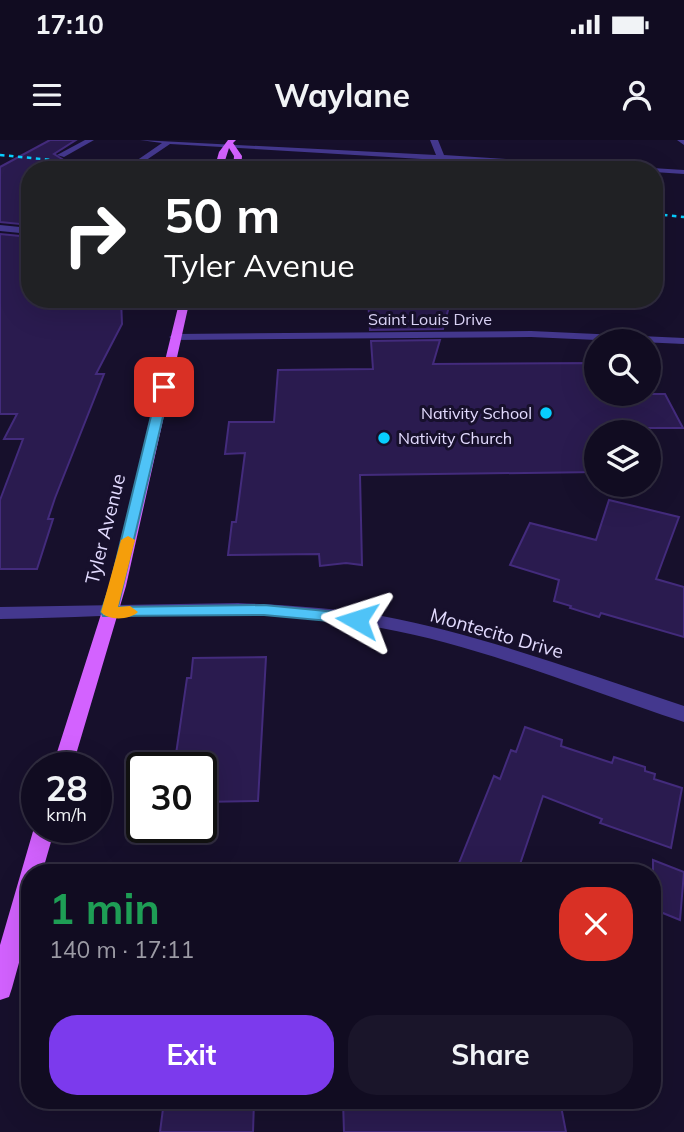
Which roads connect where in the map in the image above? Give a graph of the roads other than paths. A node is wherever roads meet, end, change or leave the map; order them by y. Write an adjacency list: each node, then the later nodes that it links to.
1 (90, 140): 6 (street)
2 (144, 140): 4 (street)
3 (434, 140): 7 (street)
4 (171, 141): 5 (street); 8 (street)
5 (232, 142): 7 (street); 9 (main road); 10 (main road)
6 (61, 155)
7 (441, 157): 11 (street)
8 (142, 161)
9 (220, 161)
10 (238, 161)
11 (506, 161)
12 (663, 171): 13 (street)
13 (684, 172)
14 (0, 228): 15 (street)
15 (21, 230)
16 (183, 308): 17 (main road, Tyler Avenue)
17 (176, 337): 18 (street, Saint Louis Drive); 19 (main road, Tyler Avenue)
18 (684, 341)
19 (108, 612): 20 (street, Montecito Drive); 21 (street, Montecito Drive); 22 (main road, Tyler Avenue)
20 (0, 613)
21 (684, 715)
22 (67, 752)
23 (40, 843): 24 (main road)
24 (34, 864)
25 (21, 912): 26 (main road)
26 (0, 988)

